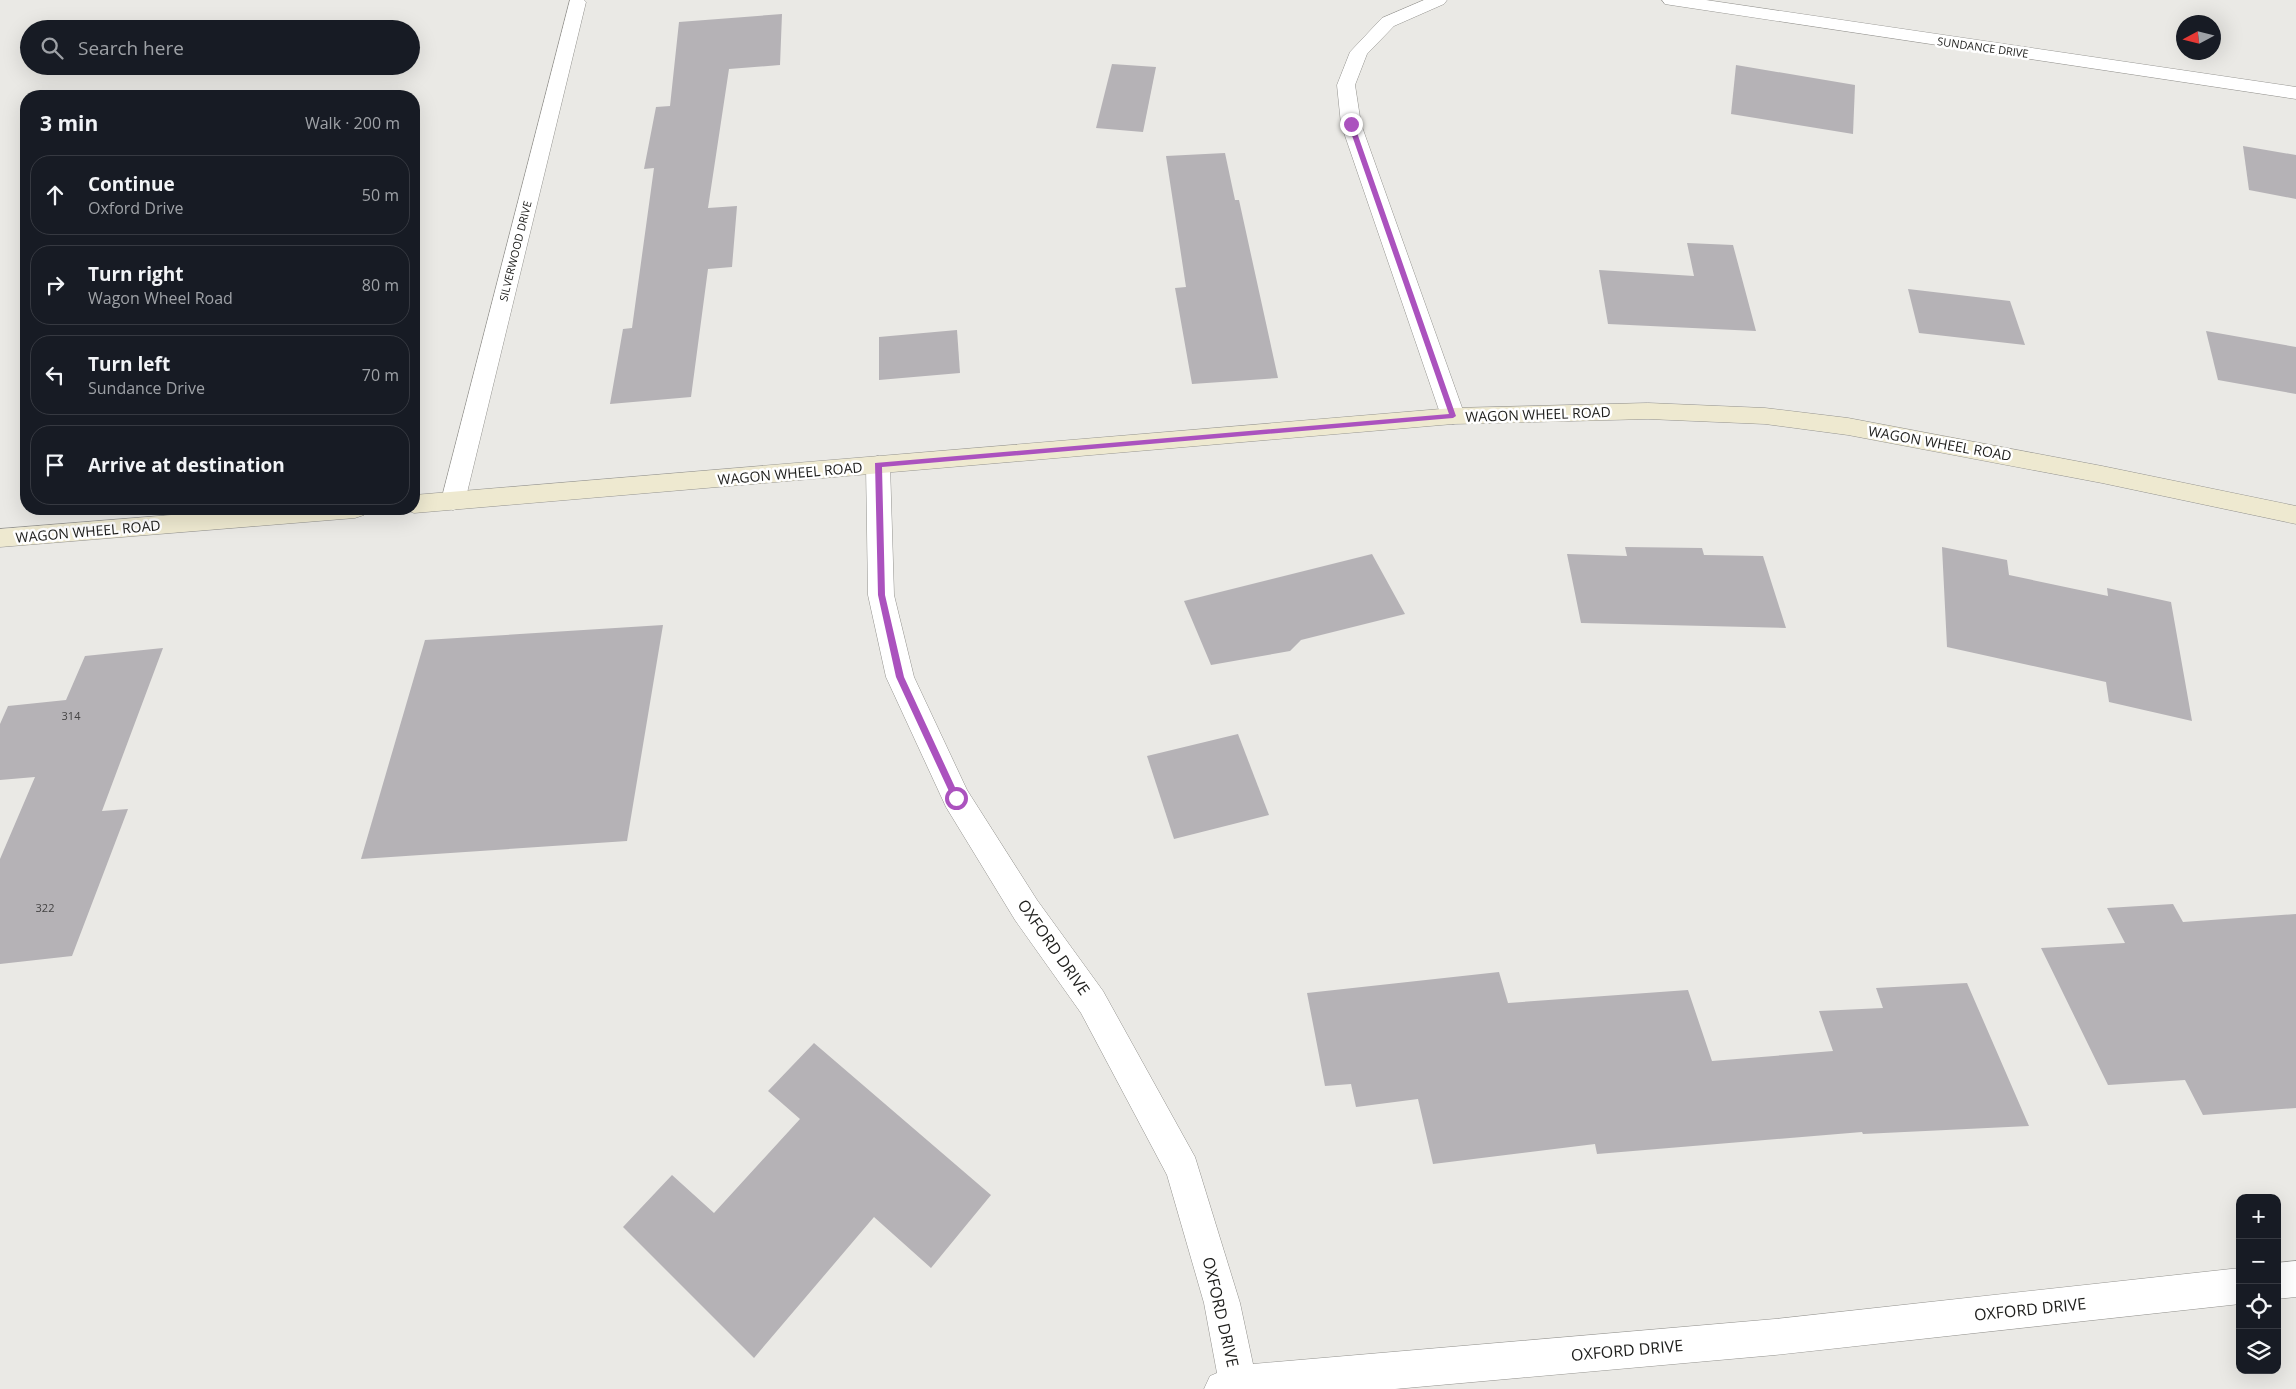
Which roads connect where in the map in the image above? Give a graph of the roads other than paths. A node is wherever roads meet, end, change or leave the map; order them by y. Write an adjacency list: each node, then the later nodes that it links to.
1 (1438, 0): 5 (street)
2 (1671, 0): 4 (street, SUNDANCE DRIVE)
3 (577, 2): 7 (street, SILVERWOOD DRIVE)
4 (2296, 93)
5 (1453, 416): 6 (street, WAGON WHEEL ROAD); 10 (street, WAGON WHEEL ROAD)
6 (878, 465): 7 (street, WAGON WHEEL ROAD); 15 (street, OXFORD DRIVE)
7 (453, 500): 8 (street, WAGON WHEEL ROAD)
8 (420, 503)
9 (282, 515): 11 (street, WAGON WHEEL ROAD)
10 (2296, 515)
11 (0, 538)
12 (2296, 1279): 13 (street)
13 (2281, 1281)
14 (2236, 1286): 15 (street, OXFORD DRIVE)
15 (1230, 1386)

